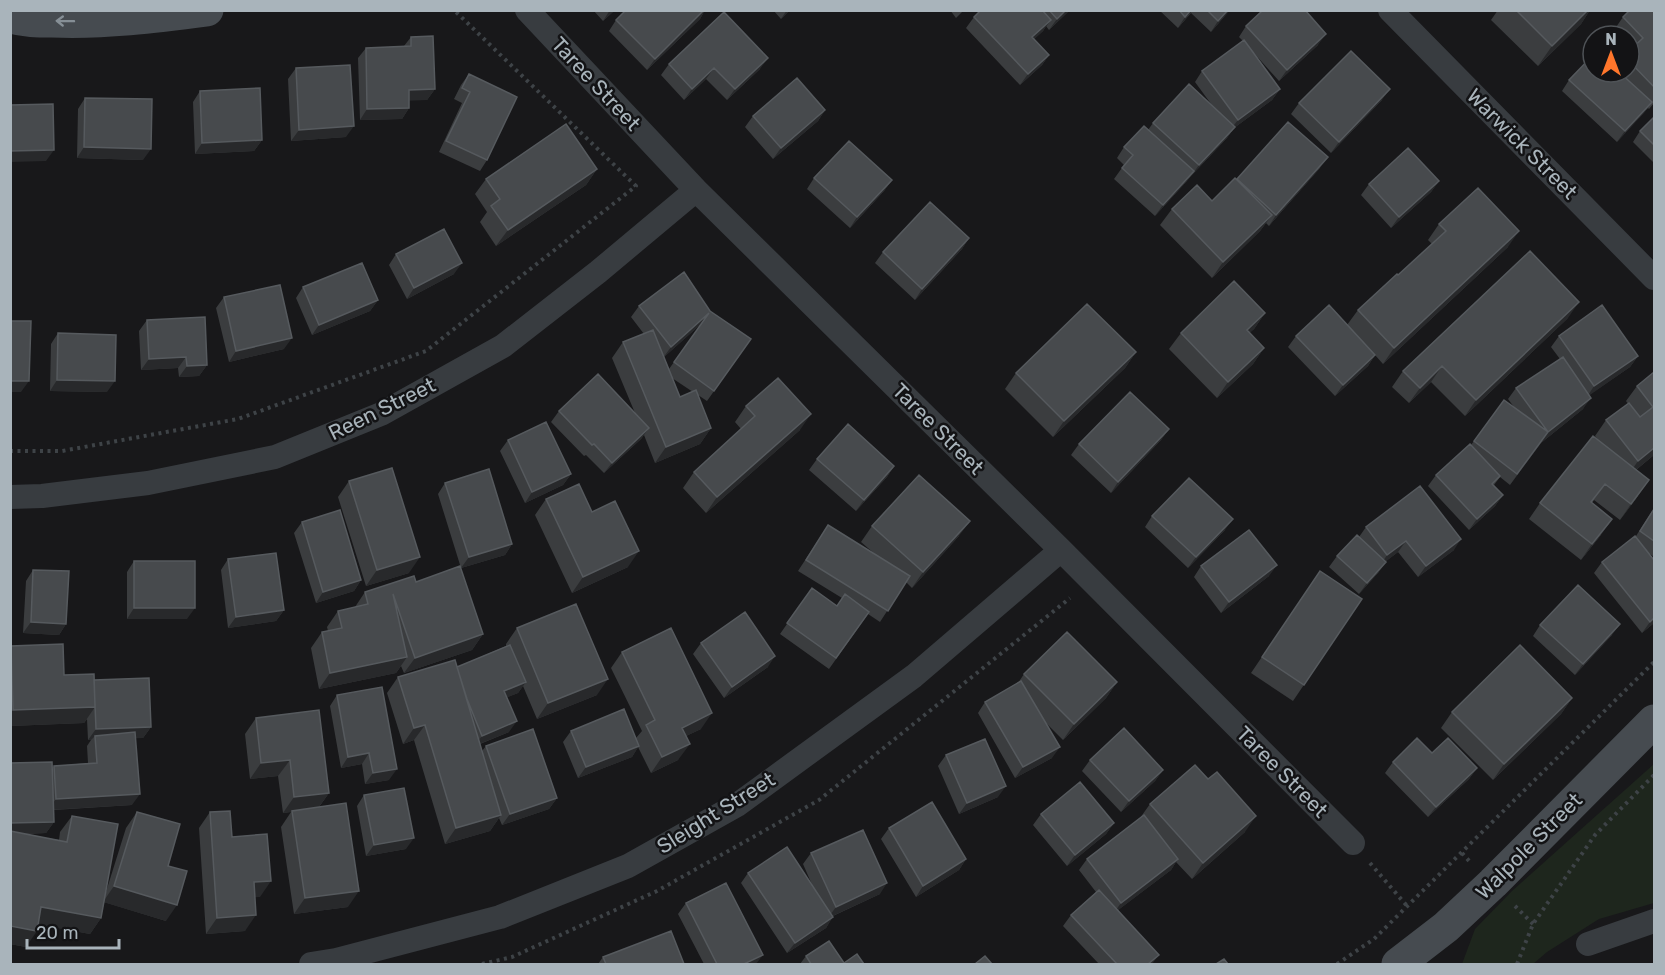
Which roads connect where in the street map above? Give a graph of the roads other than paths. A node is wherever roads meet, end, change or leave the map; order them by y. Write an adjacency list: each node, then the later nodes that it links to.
1 (207, 10): 4 (street, one-way to 4)
2 (527, 10): 5 (street, Taree Street)
3 (1390, 10): 6 (street, Warwick Street)
4 (10, 17)
5 (696, 190): 7 (street, Reen Street); 8 (street, Taree Street)
6 (1654, 278)
7 (10, 497)
8 (1061, 550): 10 (street, Taree Street); 13 (street, Sleight Street)
9 (1654, 721): 14 (street, Walpole Street)
10 (1353, 843)
11 (1654, 921): 12 (street)
12 (1588, 944)
13 (311, 964)
14 (1398, 964)

